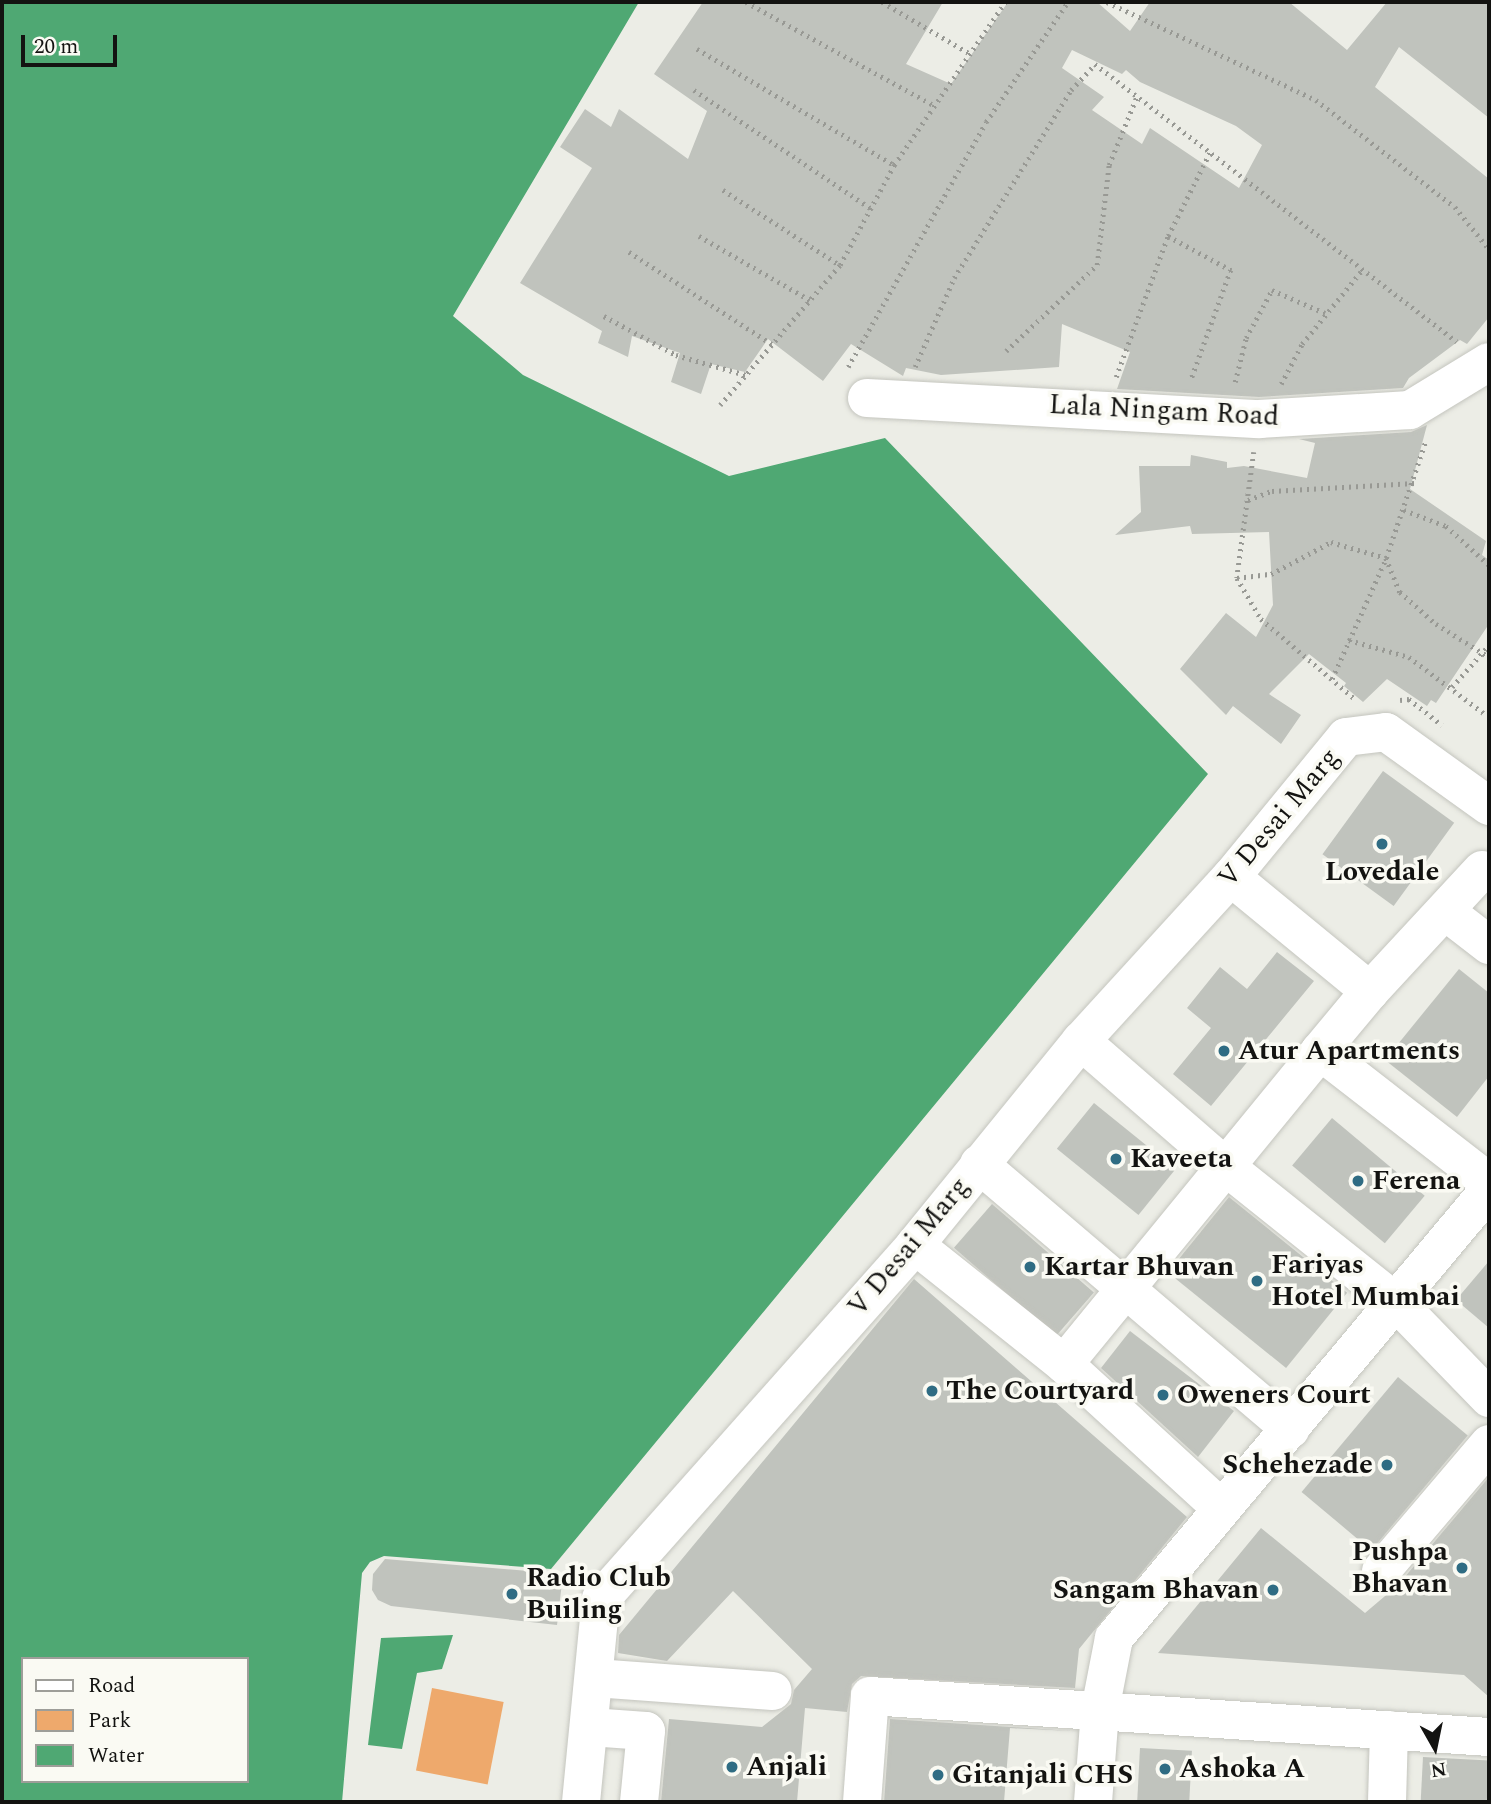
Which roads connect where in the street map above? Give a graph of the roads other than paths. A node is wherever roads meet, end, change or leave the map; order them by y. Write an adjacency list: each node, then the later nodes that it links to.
1 (1487, 363): 2 (street, Lala Ningam Road)
2 (856, 384)
3 (1489, 806): 5 (street, V Desai Marg)
4 (1482, 870): 6 (street)
5 (1231, 877): 8 (street); 9 (street, V Desai Marg)
6 (1445, 911): 7 (street); 8 (street)
7 (1489, 945)
8 (1370, 991): 10 (street)
9 (1081, 1041): 11 (street, V Desai Marg); 12 (street)
10 (1320, 1051): 12 (street); 13 (street)
11 (979, 1164): 15 (street, V Desai Marg); 16 (street)
12 (1225, 1166): 16 (street); 17 (street)
13 (1489, 1182)
14 (1489, 1190): 17 (street)
15 (915, 1245): 18 (street); 24 (street, V Desai Marg)
16 (1126, 1289): 18 (street); 20 (street)
17 (1398, 1304): 19 (street); 20 (street)
18 (1064, 1364): 22 (street)
19 (1489, 1398)
20 (1290, 1429): 22 (street)
21 (1489, 1444): 23 (street)
22 (1221, 1508): 26 (street)
23 (1381, 1571)
24 (595, 1678): 25 (street); 27 (street, V Desai Marg)
25 (774, 1690)
26 (1100, 1710): 28 (street); 32 (street); 33 (street)
27 (590, 1727): 30 (street, V Desai Marg); 31 (street)
28 (1389, 1730): 29 (street); 34 (street)
29 (1489, 1737)
30 (580, 1802)
31 (639, 1802)
32 (862, 1802)
33 (1093, 1802)
34 (1387, 1802)

